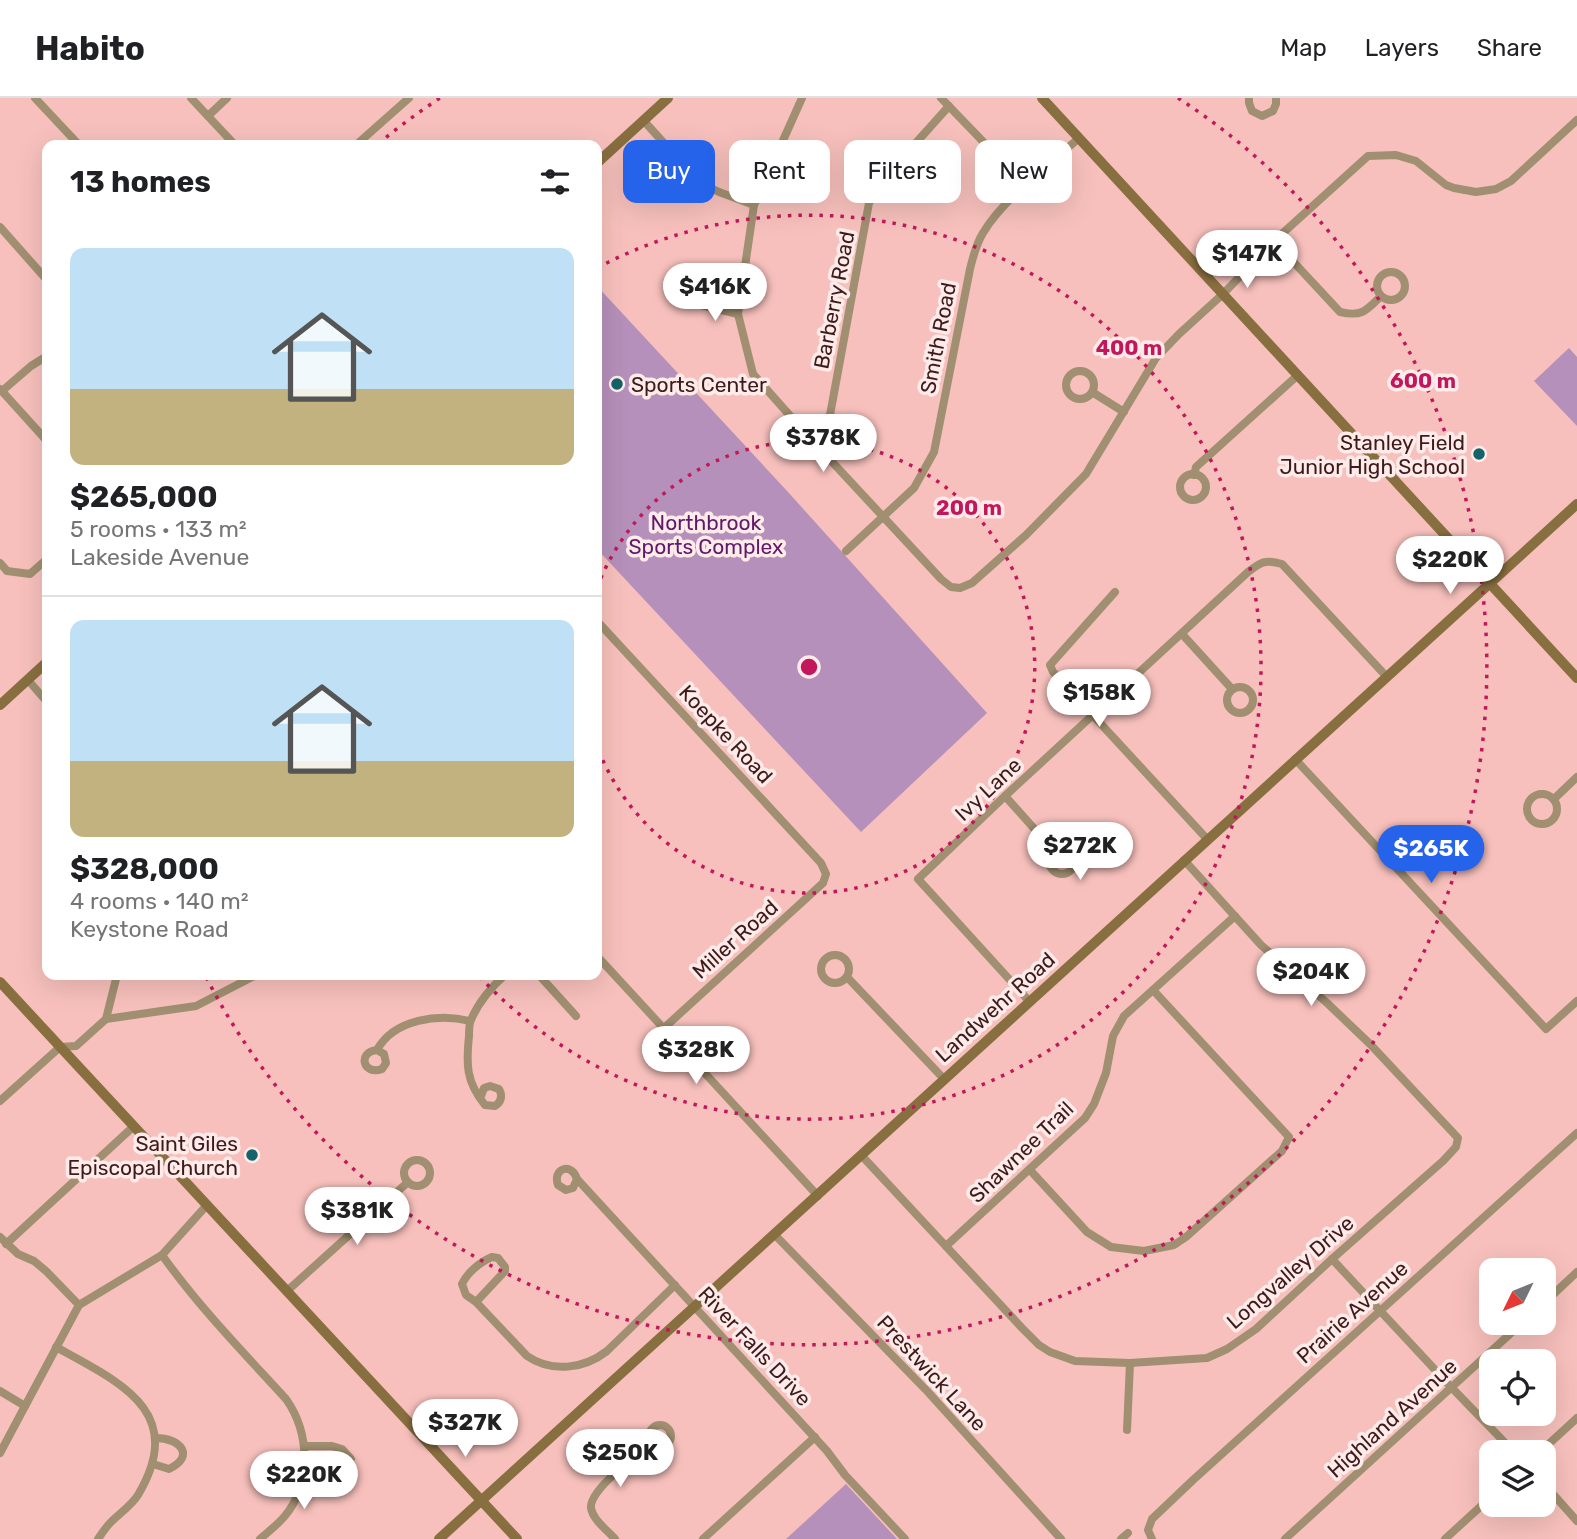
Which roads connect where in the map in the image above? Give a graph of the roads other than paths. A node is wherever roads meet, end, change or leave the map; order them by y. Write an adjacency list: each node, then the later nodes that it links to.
1 (35, 98): 16 (street)
2 (191, 98): 12 (street)
3 (227, 98): 12 (street)
4 (409, 98): 18 (street)
5 (668, 98): 14 (main road)
6 (802, 98): 23 (street)
7 (942, 98): 11 (street)
8 (1042, 98): 15 (main road)
9 (1249, 98): 10 (street)
10 (1276, 98)
11 (949, 106): 19 (street); 37 (street, Barberry Road)
12 (208, 116): 17 (street)
13 (1577, 120): 25 (street)
14 (644, 121): 21 (main road); 23 (street)
15 (1079, 138): 20 (street, Smith Road); 27 (main road)
16 (74, 140)
17 (230, 140)
18 (362, 140)
19 (982, 140)
20 (1072, 144)
21 (602, 159)
22 (1007, 203): 40 (street, Smith Road)
23 (754, 205): 30 (street)
24 (0, 227): 26 (street)
25 (1274, 241): 27 (street); 28 (street)
26 (42, 274)
27 (1223, 294): 32 (main road); 35 (street)
28 (1381, 296)
29 (701, 305): 30 (street)
30 (738, 314): 37 (street)
31 (42, 359): 33 (street)
32 (1298, 375): 38 (street); 44 (main road)
33 (1, 390): 36 (street)
34 (1092, 391): 35 (street)
35 (1124, 412): 40 (street)
36 (42, 435)
37 (808, 436): 40 (street)
38 (1195, 475)
39 (1577, 504): 44 (main road, Landwehr Road)
40 (884, 517): 41 (street, Smith Road)
41 (846, 551)
42 (0, 563): 43 (street)
43 (42, 563)
44 (1489, 582): 49 (main road, Landwehr Road); 50 (main road)
45 (1115, 592): 55 (street)
46 (602, 626): 63 (street, Koepke Road)
47 (1182, 634): 49 (street, Ivy Lane); 52 (street); 55 (street, Ivy Lane)
48 (42, 667): 51 (main road)
49 (1386, 676): 56 (main road, Landwehr Road)
50 (1577, 678)
51 (28, 680): 53 (street); 54 (main road)
52 (1232, 689)
53 (42, 696)
54 (0, 705)
55 (1093, 715): 58 (street, Ivy Lane); 60 (street)
56 (1295, 759): 60 (main road, Landwehr Road); 74 (street)
57 (1577, 777): 59 (street)
58 (1004, 796): 61 (street); 73 (street, Ivy Lane)
59 (1554, 799)
60 (1208, 839): 62 (main road, Landwehr Road)
61 (1054, 851)
62 (1184, 860): 64 (street); 73 (main road, Landwehr Road)
63 (826, 874): 78 (street, Miller Road)
64 (1235, 916): 72 (street, Shawnee Trail); 96 (street, Longvalley Drive)
65 (602, 961): 78 (street)
66 (847, 977): 81 (street)
67 (116, 980): 76 (street)
68 (246, 980): 76 (street)
69 (499, 980): 77 (street)
70 (544, 980): 75 (street)
71 (0, 982): 79 (main road)
72 (1153, 990): 87 (street, Shawnee Trail); 87 (street)
73 (1029, 1001): 81 (main road, Landwehr Road)
74 (1577, 1001)
75 (576, 1016)
76 (106, 1019): 79 (street)
77 (470, 1021): 80 (street); 82 (street)
78 (664, 1028): 90 (street)
79 (60, 1047): 83 (street); 84 (main road)
80 (377, 1050)
81 (944, 1079): 86 (main road, Landwehr Road)
82 (481, 1096)
83 (0, 1101)
84 (134, 1126): 91 (main road); 93 (street)
85 (1577, 1133): 104 (street, Prairie Avenue)
86 (862, 1156): 90 (main road, Landwehr Road); 94 (street, Longvalley Drive)
87 (1030, 1170): 94 (street, Shawnee Trail)
88 (577, 1179): 98 (street, River Falls Drive)
89 (408, 1182): 99 (street)
90 (818, 1196): 92 (main road, Landwehr Road)
91 (207, 1205): 95 (street); 99 (main road)
92 (774, 1234): 103 (main road, Landwehr Road); 133 (street, Prestwick Lane)
93 (3, 1240): 102 (street)
94 (946, 1246): 107 (street, Longvalley Drive)
95 (162, 1255): 102 (street); 118 (street)
96 (1332, 1259): 104 (street); 107 (street, Longvalley Drive)
97 (1577, 1272): 100 (street)
98 (675, 1285): 101 (street); 103 (street, River Falls Drive)
99 (287, 1291): 123 (main road)
100 (1556, 1292)
101 (475, 1302): 101 (street)
102 (79, 1305): 106 (street)
103 (694, 1307): 113 (street, River Falls Drive); 123 (main road, Landwehr Road)
104 (1380, 1311): 108 (street); 134 (street, Prairie Avenue)
105 (1509, 1335): 108 (street, Highland Avenue)
106 (56, 1347): 110 (street); 114 (street)
107 (1130, 1363): 112 (street)
108 (1452, 1388): 115 (street); 135 (street, Highland Avenue)
109 (0, 1391): 110 (street)
110 (25, 1406): 119 (street)
111 (1577, 1418): 116 (street)
112 (1127, 1430)
113 (815, 1437): 131 (street); 132 (street, River Falls Drive)
114 (156, 1438): 120 (street); 120 (street)
115 (1502, 1440)
116 (1553, 1440)
117 (652, 1443): 130 (street)
118 (304, 1446): 121 (street); 121 (street)
119 (0, 1453)
120 (153, 1464): 126 (street)
121 (304, 1472): 127 (street)
122 (1556, 1497): 125 (street)
123 (482, 1500): 128 (main road, Landwehr Road); 129 (main road)
124 (1479, 1508): 136 (street)
125 (1577, 1521)
126 (98, 1539)
127 (260, 1539)
128 (439, 1539)
129 (517, 1539)
130 (615, 1539)
131 (702, 1539)
132 (905, 1539)
133 (1061, 1539)
134 (1152, 1539)
135 (1285, 1539)
136 (1445, 1539)

